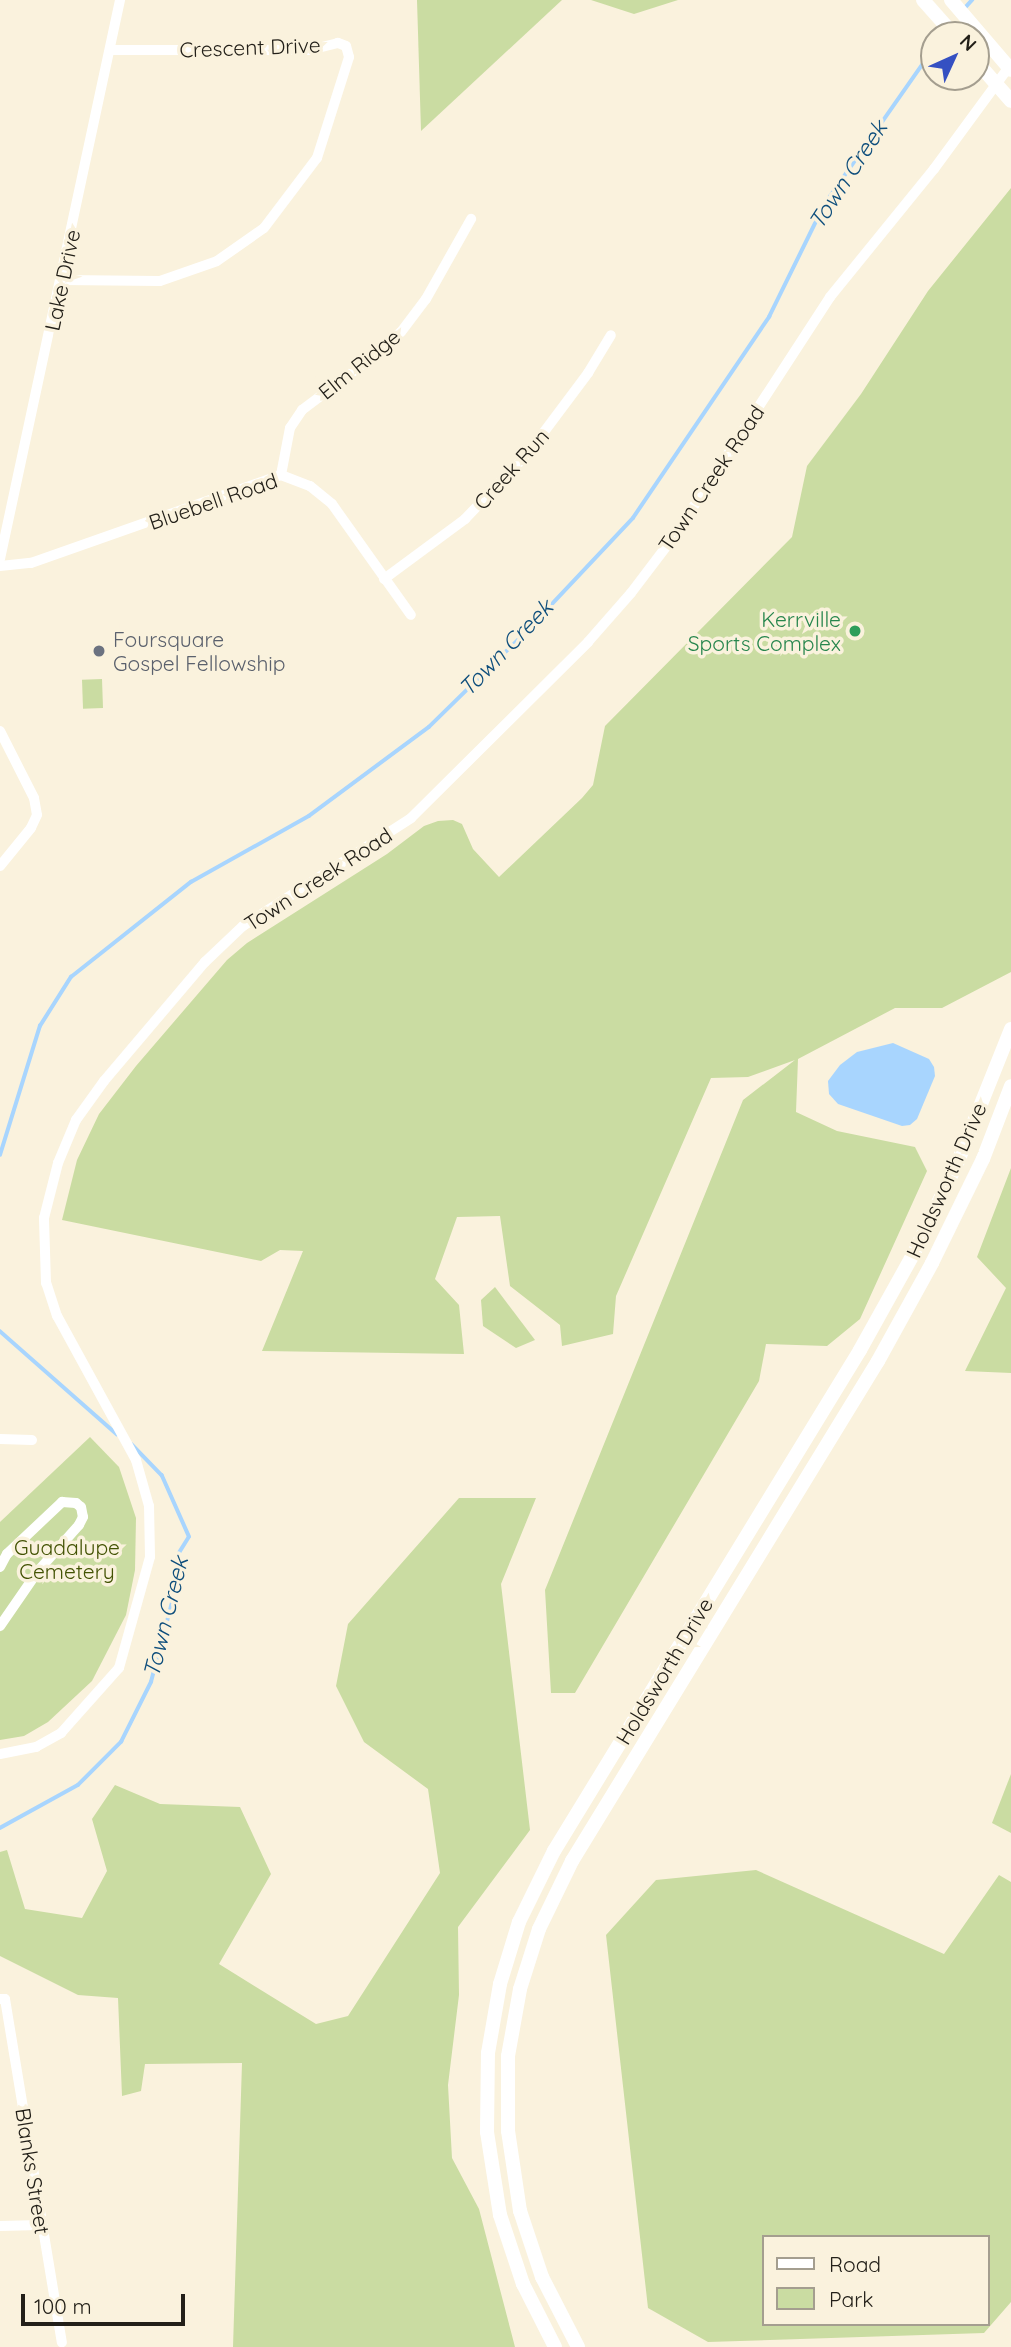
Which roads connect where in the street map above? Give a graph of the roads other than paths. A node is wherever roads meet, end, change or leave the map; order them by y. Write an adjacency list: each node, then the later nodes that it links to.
1 (120, 0): 5 (street, Lake Drive)
2 (923, 0): 4 (main road)
3 (951, 0): 7 (main road)
4 (942, 21)
5 (110, 50): 11 (street, Lake Drive); 11 (street, Crescent Drive)
6 (1011, 64): 29 (street, Town Creek Road)
7 (1011, 70)
8 (990, 77): 9 (main road)
9 (1011, 101)
10 (471, 219): 13 (street, Elm Ridge)
11 (62, 280): 14 (street, Lake Drive)
12 (611, 335): 16 (street, Creek Run)
13 (281, 475): 15 (street, Bluebell Road); 16 (street, Bluebell Road)
14 (0, 559)
15 (0, 566)
16 (384, 579): 17 (street, Bluebell Road)
17 (411, 615)
18 (0, 731): 19 (street)
19 (0, 866)
20 (1011, 1029): 21 (main road, Holdsworth Drive)
21 (1007, 1052): 27 (main road, Holdsworth Drive)
22 (1011, 1086): 28 (main road, Holdsworth Drive)
23 (0, 1439): 24 (street)
24 (32, 1440)
25 (0, 1567): 26 (street)
26 (0, 1626)
27 (680, 1644): 28 (main road); 34 (main road, Holdsworth Drive)
28 (698, 1656): 35 (main road, Holdsworth Drive)
29 (0, 1754)
30 (3, 1999): 31 (street, Blanks Street)
31 (41, 2225): 32 (street); 33 (street, Blanks Street)
32 (0, 2226)
33 (62, 2342)
34 (555, 2347)
35 (578, 2347)

